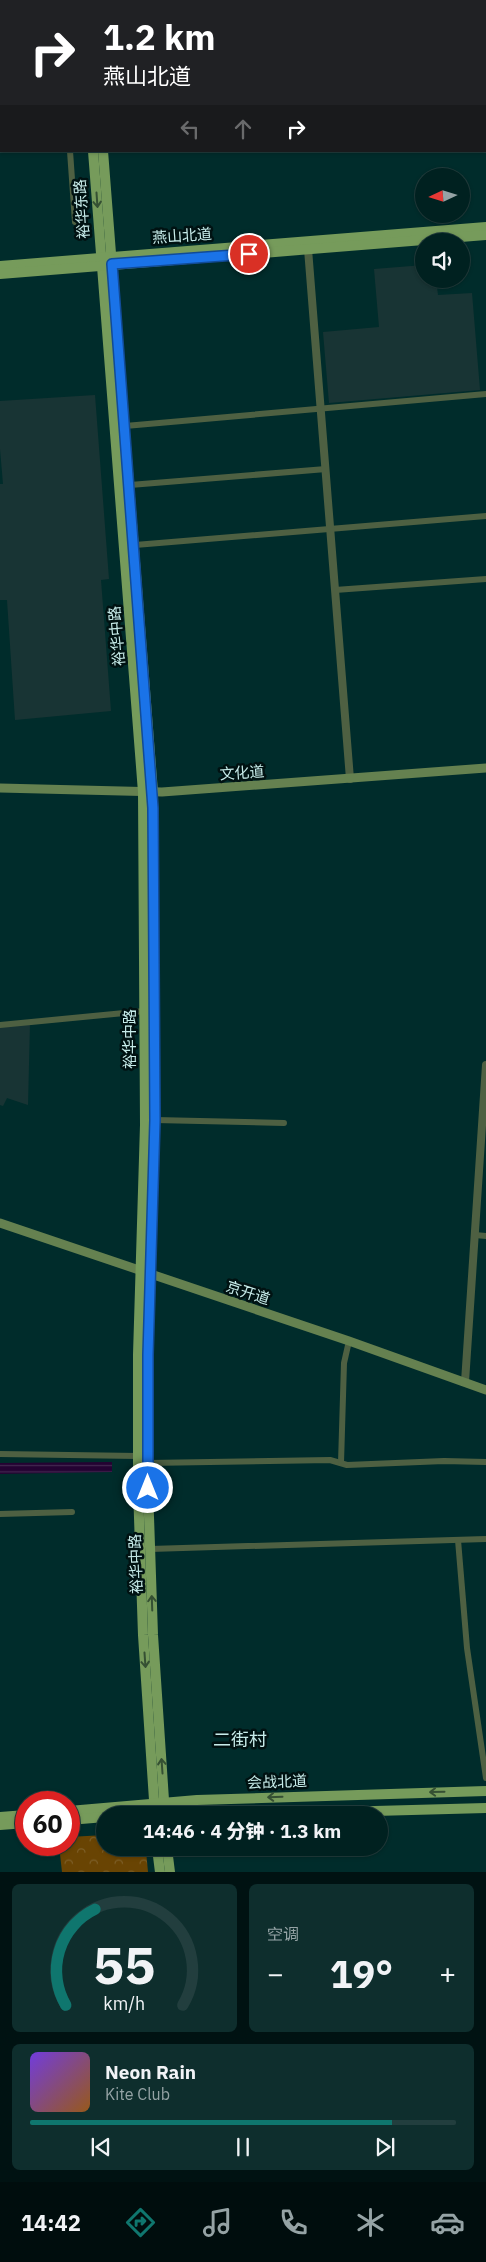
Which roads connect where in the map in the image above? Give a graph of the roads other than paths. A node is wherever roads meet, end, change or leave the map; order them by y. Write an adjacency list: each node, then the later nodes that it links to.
1 (70, 152): 4 (street)
2 (93, 152): 8 (main road, 裕华东路, one-way to 8)
3 (103, 152): 8 (main road, 裕华东路)
4 (75, 222)
5 (486, 227): 8 (main road, 燕山北道)
6 (486, 235): 7 (main road, 燕山北道)
7 (308, 249): 8 (main road, 燕山北道); 12 (street)
8 (107, 261): 9 (main road, 燕山北道); 10 (main road, 燕山北道); 13 (main road, 裕华中路); 24 (main road, 裕华中路)
9 (0, 266)
10 (0, 274)
11 (486, 394): 12 (street)
12 (321, 409): 13 (street); 14 (street)
13 (125, 426): 15 (main road, 裕华中路)
14 (326, 469): 15 (street); 17 (street)
15 (130, 485): 18 (main road, 裕华中路)
16 (486, 516): 17 (street)
17 (330, 529): 18 (street); 20 (street)
18 (134, 545): 24 (main road, 裕华中路)
19 (486, 579): 20 (street)
20 (336, 590): 22 (street)
21 (486, 768): 22 (main road, 文化道)
22 (350, 779): 24 (main road, 文化道)
23 (0, 788): 24 (main road, 文化道)
24 (148, 792): 25 (main road, 裕华中路); 29 (main road, 裕华中路)
25 (145, 1012): 26 (street); 35 (main road, 裕华中路)
26 (0, 1025)
27 (486, 1064): 28 (street)
28 (486, 1080): 31 (street)
29 (155, 1120): 30 (street); 35 (main road, 裕华中路)
30 (284, 1123)
31 (483, 1145): 33 (street)
32 (0, 1223): 35 (main road, 京开道)
33 (475, 1235): 34 (street); 37 (street)
34 (486, 1236)
35 (145, 1273): 36 (main road, 京开道); 40 (main road, 裕华中路); 42 (main road, 裕华中路)
36 (349, 1341): 37 (main road, 京开道); 43 (street)
37 (465, 1382): 38 (main road, 京开道)
38 (486, 1390)
39 (0, 1454): 40 (street)
40 (138, 1456): 51 (main road, 裕华中路, one-way to 51)
41 (486, 1462): 43 (street)
42 (148, 1463): 43 (street); 48 (main road, 裕华中路)
43 (341, 1463)
44 (72, 1512): 45 (street)
45 (0, 1514)
46 (486, 1539): 47 (street)
47 (458, 1540): 48 (street); 49 (street)
48 (150, 1549): 52 (main road, 裕华中路, one-way to 48)
49 (486, 1778)
50 (486, 1791): 53 (main road, 会战北道, one-way to 53)
51 (157, 1806)
52 (157, 1806)
53 (194, 1806)
54 (486, 1808): 57 (main road, 会战北道)
55 (96, 1810): 56 (main road, 会战北道)
56 (80, 1811)
57 (388, 1811)
58 (15, 1816): 59 (main road)
59 (1, 1817): 62 (main road)
60 (96, 1818): 61 (main road)
61 (80, 1819)
62 (15, 1820)
63 (158, 1856): 65 (main road)
64 (168, 1856): 66 (main road)
65 (160, 1872)
66 (170, 1872)

